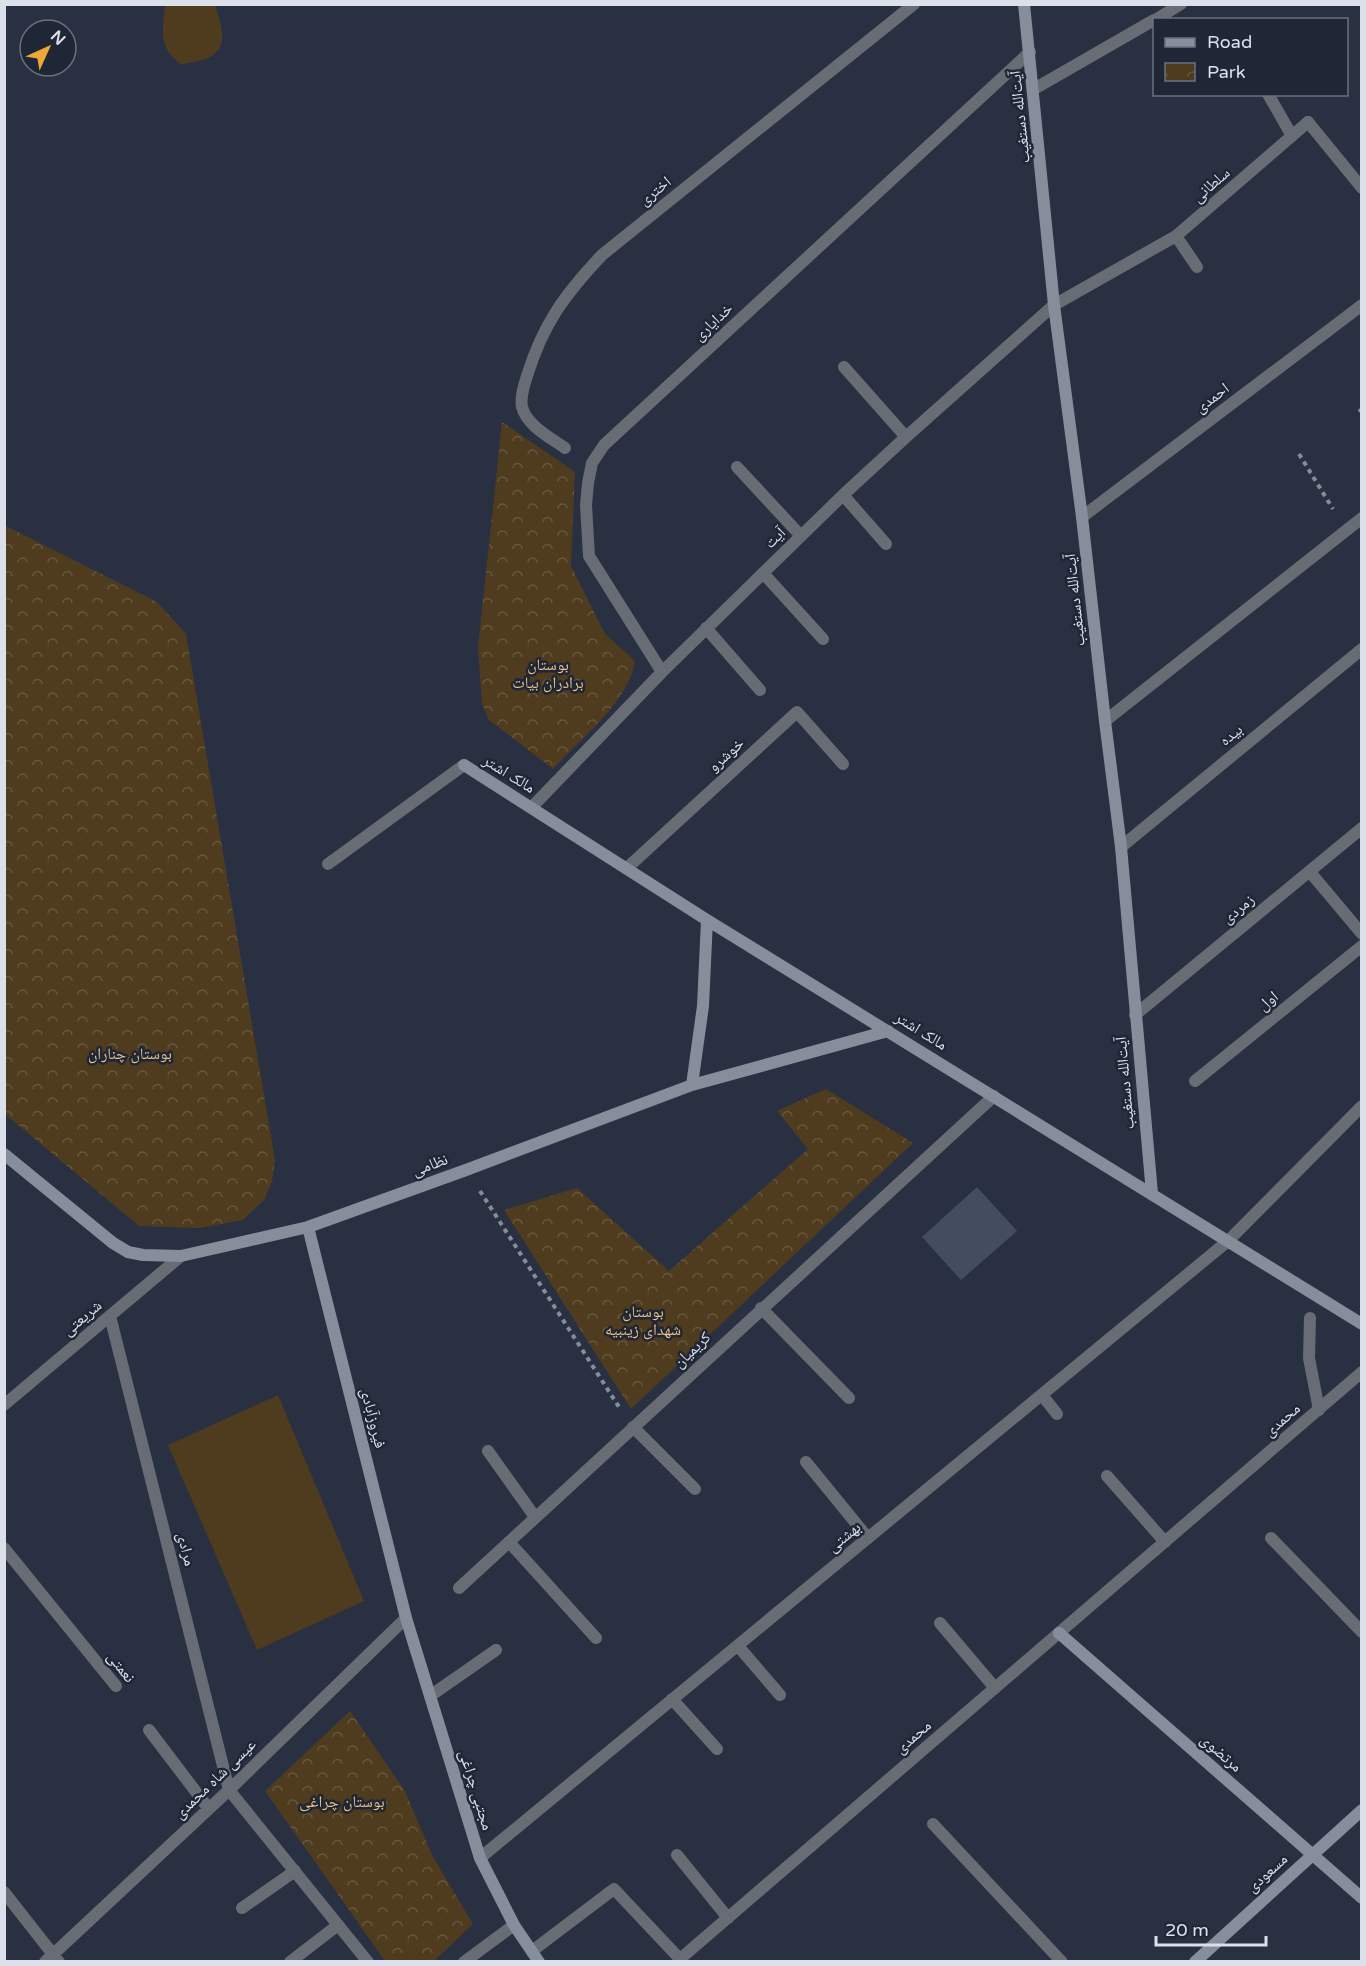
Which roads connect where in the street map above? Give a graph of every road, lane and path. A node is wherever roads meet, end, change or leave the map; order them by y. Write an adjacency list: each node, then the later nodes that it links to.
1 (914, 4): 17 (street, اختری)
2 (1024, 4): 6 (street, آیت‌الله دستغیب)
3 (1181, 4): 4 (street)
4 (1158, 18)
5 (1153, 21): 7 (street)
6 (1030, 52): 7 (street, آیت‌الله دستغیب); 30 (street, خدایاری)
7 (1034, 88): 14 (street, آیت‌الله دستغیب)
8 (1269, 96): 9 (street)
9 (1292, 136): 10 (street, سلطانی); 11 (street, سلطانی)
10 (1362, 188)
11 (1176, 236): 12 (street); 14 (street, سلطانی)
12 (1197, 267)
13 (1362, 305): 21 (street, احمدی)
14 (1054, 306): 16 (street, آیت); 21 (street, آیت‌الله دستغیب)
15 (844, 366): 16 (street)
16 (906, 436): 20 (street, آیت)
17 (565, 448)
18 (1299, 454): 23 (path)
19 (737, 467): 24 (street)
20 (843, 495): 24 (street, آیت); 25 (street)
21 (1082, 517): 32 (street, آیت‌الله دستغیب)
22 (1362, 518): 23 (street)
23 (1346, 530): 32 (street)
24 (801, 536): 26 (street, آیت)
25 (886, 544)
26 (763, 573): 27 (street, آیت); 28 (street)
27 (706, 628): 30 (street, آیت); 31 (street)
28 (823, 639)
29 (1362, 650): 36 (street, بیده)
30 (662, 672): 34 (street, آیت)
31 (760, 690)
32 (1105, 722): 36 (street, آیت‌الله دستغیب)
33 (843, 764): 38 (street, خوشرو)
34 (532, 807): 37 (street, مالک اشتر); 38 (street, مالک اشتر)
35 (1362, 828): 39 (street, زمردی)
36 (1121, 847): 43 (street, آیت‌الله دستغیب)
37 (328, 864)
38 (627, 868): 40 (street, مالک اشتر)
39 (1310, 872): 41 (street); 43 (street, زمردی)
40 (707, 920): 44 (street, مالک اشتر); 46 (street)
41 (1362, 934)
42 (1362, 946): 45 (street, اول)
43 (1135, 1015): 51 (street, آیت‌الله دستغیب)
44 (888, 1031): 46 (street, نظامی); 47 (street, مالک اشتر)
45 (1195, 1081)
46 (692, 1084): 50 (street, نظامی)
47 (994, 1096): 51 (street, مالک اشتر); 55 (street, کریمیان)
48 (1362, 1106): 53 (street, بهشتی)
49 (4, 1154): 54 (street, نظامی)
50 (466, 1170): 52 (street, نظامی); 65 (path)
51 (1152, 1193): 53 (street, مالک اشتر)
52 (308, 1227): 54 (street, نظامی); 77 (street, فیروزآبادی)
53 (1228, 1241): 58 (street, مالک اشتر); 60 (street, بهشتی)
54 (181, 1256): 56 (street, شریعتی)
55 (761, 1308): 61 (street); 65 (street, کریمیان)
56 (110, 1316): 62 (street, شریعتی); 91 (street, مرادی)
57 (1310, 1318): 63 (street, محمدی)
58 (1360, 1320)
59 (1362, 1372): 63 (street, محمدی)
60 (1042, 1395): 64 (street); 71 (street, بهشتی)
61 (849, 1398)
62 (4, 1405)
63 (1318, 1410): 74 (street, محمدی)
64 (1057, 1414)
65 (633, 1427): 69 (street); 70 (street, کریمیان)
66 (488, 1452): 70 (street)
67 (806, 1462): 71 (street)
68 (1107, 1476): 74 (street)
69 (695, 1489)
70 (535, 1517): 73 (street, کریمیان)
71 (868, 1538): 82 (street, بهشتی)
72 (1271, 1538): 79 (street)
73 (508, 1542): 76 (street, کریمیان); 81 (street)
74 (1165, 1542): 80 (street, محمدی)
75 (4, 1548): 84 (street, نعمتی)
76 (459, 1588)
77 (406, 1618): 87 (street, مجتبی چراغی); 91 (street, عیسی شاه محمدی)
78 (940, 1623): 85 (street)
79 (1362, 1632)
80 (1059, 1633): 85 (street, محمدی); 96 (street, مرتضوی)
81 (596, 1638)
82 (738, 1646): 86 (street); 88 (street, بهشتی)
83 (496, 1650): 87 (street)
84 (116, 1686)
85 (995, 1688): 102 (street, محمدی)
86 (780, 1695)
87 (430, 1696): 97 (street, مجتبی چراغی)
88 (672, 1699): 90 (street); 97 (street, بهشتی)
89 (149, 1730): 92 (street)
90 (717, 1749)
91 (229, 1790): 92 (street, عیسی شاه محمدی); 98 (street)
92 (209, 1809): 106 (street, عیسی شاه محمدی)
93 (1362, 1810): 96 (street, مسعودی)
94 (933, 1824): 110 (street)
95 (676, 1855): 102 (street)
96 (1312, 1855): 100 (street, مرتضوی); 111 (street, مسعودی)
97 (480, 1858): 104 (street, مجتبی چراغی)
98 (295, 1871): 101 (street); 103 (street)
99 (4, 1892): 106 (street)
100 (1362, 1898)
101 (242, 1908)
102 (728, 1918): 105 (street, محمدی)
103 (338, 1925): 107 (street); 108 (street)
104 (514, 1925): 105 (street, مجتبی چراغی); 109 (street)
105 (536, 1956)
106 (52, 1959)
107 (290, 1962)
108 (368, 1962)
109 (464, 1962)
110 (1062, 1962)
111 (1196, 1962)

